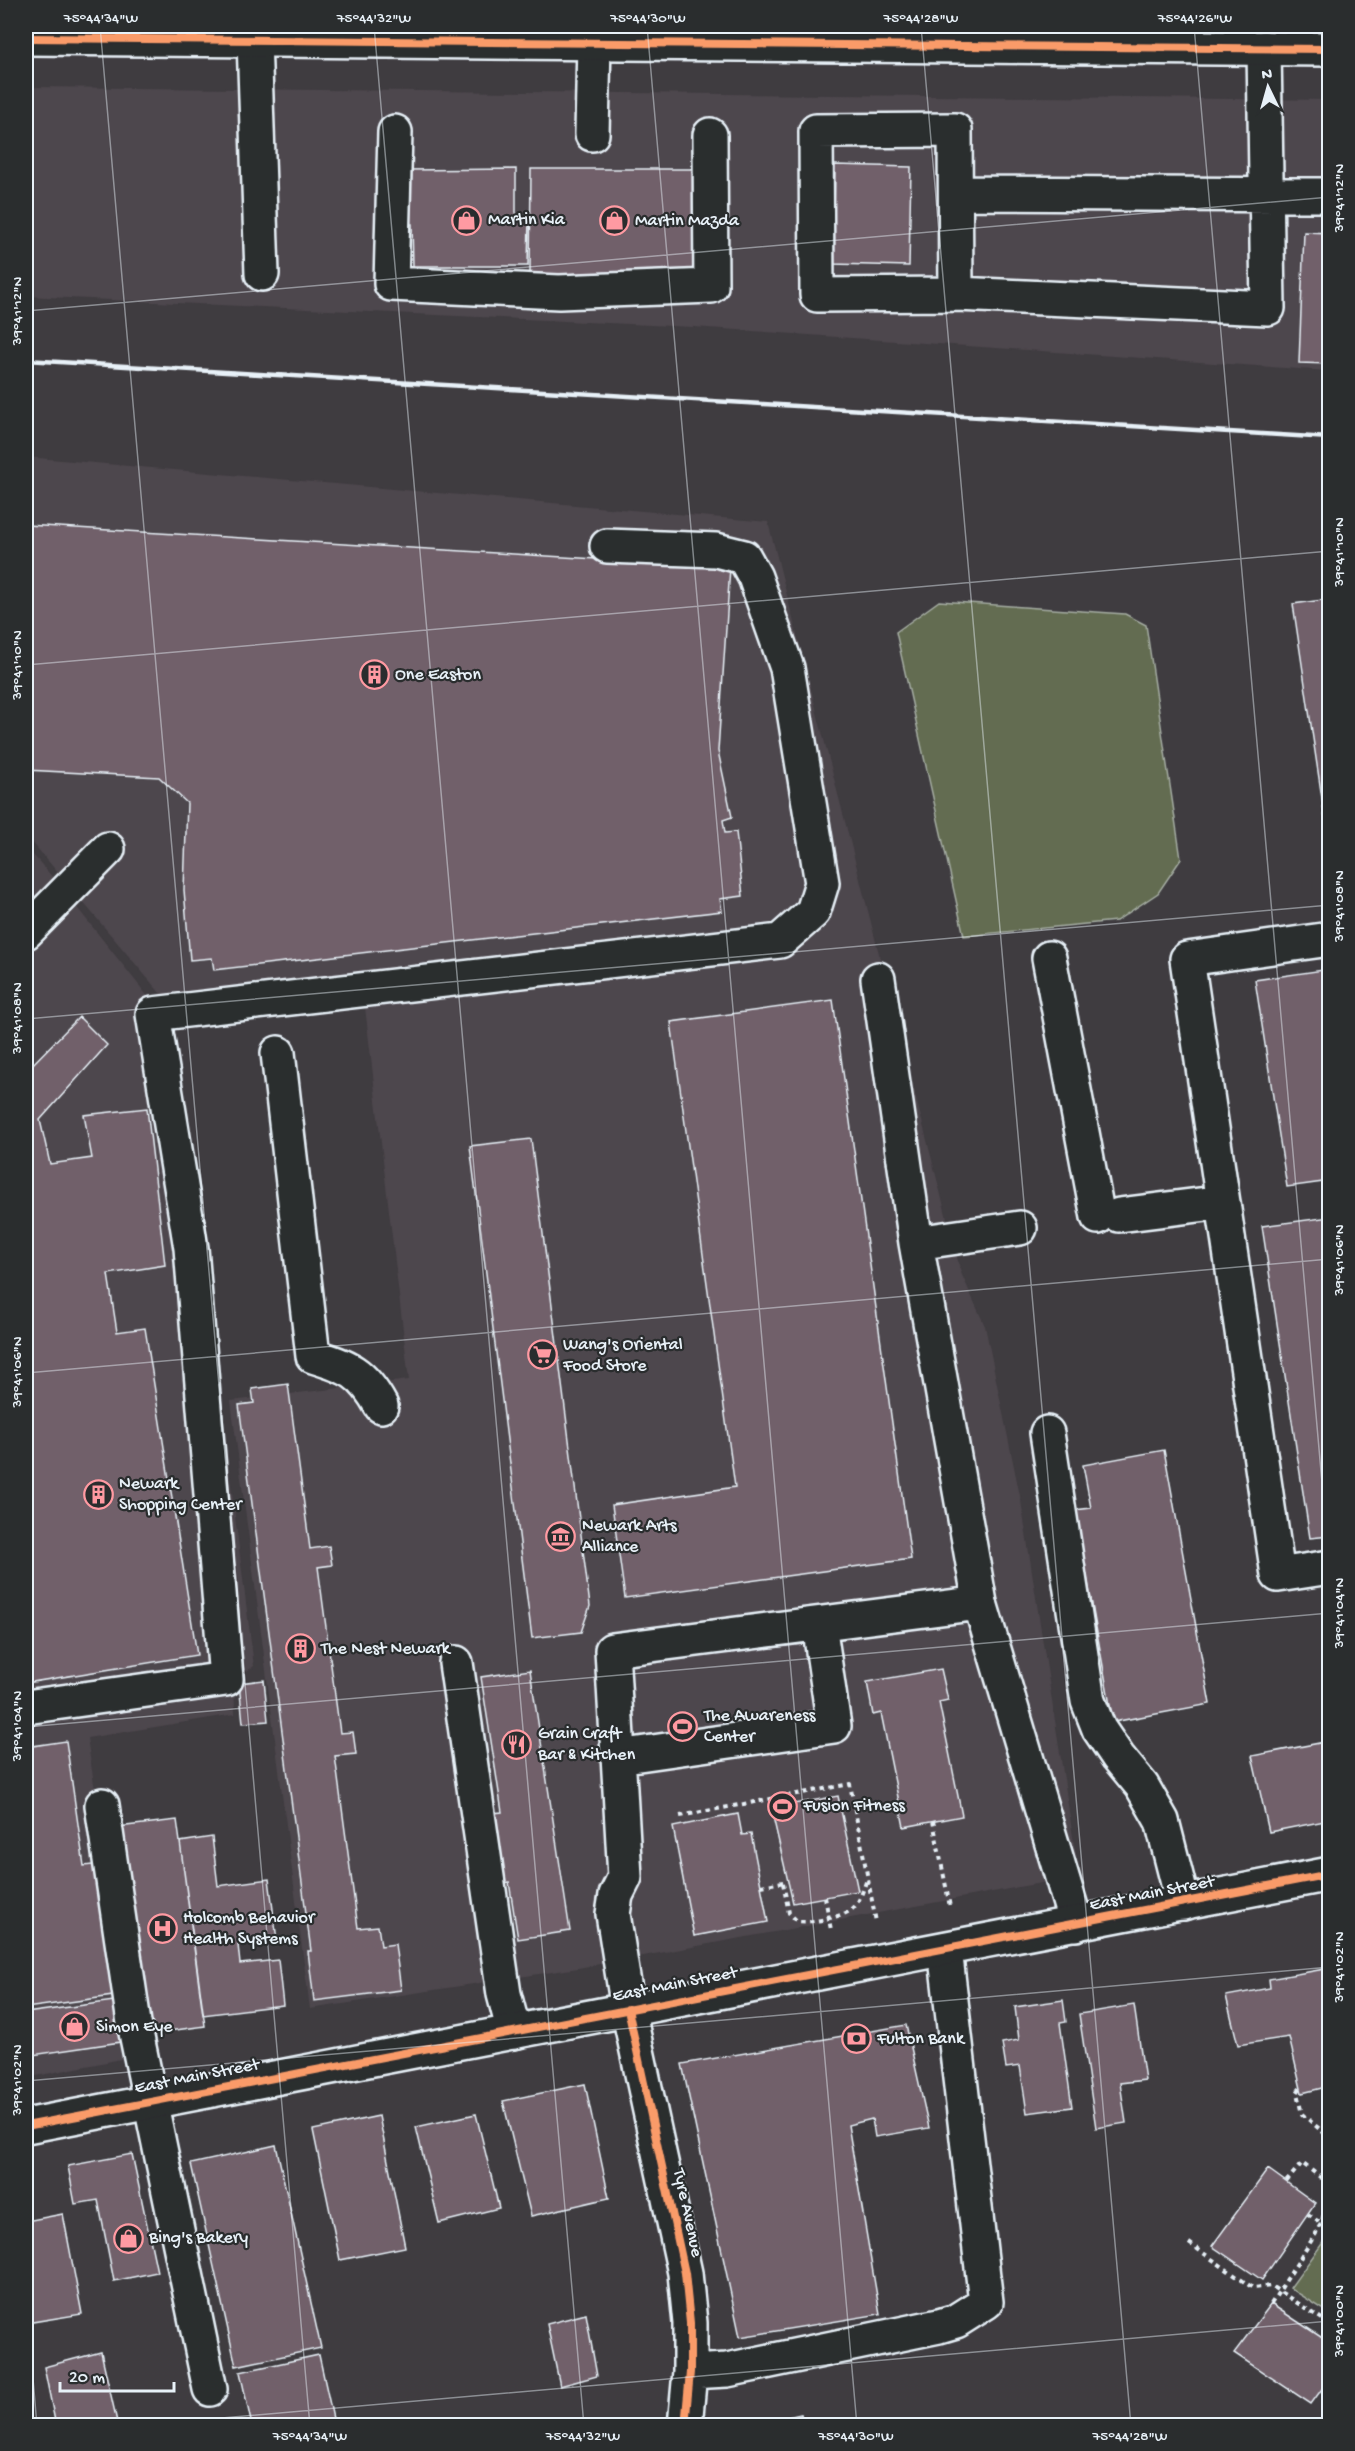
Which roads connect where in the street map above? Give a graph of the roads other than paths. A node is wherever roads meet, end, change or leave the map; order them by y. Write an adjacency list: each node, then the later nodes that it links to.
1 (172, 32): 4 (main road); 5 (main road)
2 (1011, 32): 3 (main road); 7 (main road)
3 (659, 34): 6 (main road)
4 (26, 38)
5 (254, 39): 6 (main road); 15 (main road)
6 (594, 42): 10 (main road)
7 (1264, 48): 8 (main road); 13 (main road)
8 (1329, 49)
9 (394, 132): 11 (main road)
10 (592, 134)
11 (710, 135)
12 (956, 193): 13 (main road); 16 (main road); 16 (main road)
13 (1266, 195): 14 (main road); 16 (main road)
14 (1329, 195)
15 (262, 274)
16 (956, 294)
17 (607, 546): 33 (main road)
18 (108, 849): 19 (main road)
19 (26, 932)
20 (1329, 939): 24 (main road)
21 (1050, 958): 24 (main road)
22 (878, 979): 26 (main road)
23 (278, 1053): 27 (main road)
24 (1223, 1202): 29 (main road)
25 (1020, 1228): 26 (main road)
26 (916, 1243): 30 (main road)
27 (381, 1406)
28 (1047, 1433): 37 (main road)
29 (1329, 1567)
30 (980, 1603): 31 (main road); 38 (main road)
31 (819, 1624): 34 (main road, Tyre Avenue); 34 (main road)
32 (456, 1663): 41 (main road)
33 (26, 1707)
34 (618, 1757): 40 (main road, Tyre Avenue)
35 (102, 1805): 42 (main road)
36 (1329, 1874): 37 (main road, East Main Street)
37 (1183, 1903): 38 (main road, East Main Street)
38 (1076, 1924): 39 (main road, East Main Street)
39 (945, 1949): 40 (main road, East Main Street); 44 (main road)
40 (628, 2010): 41 (main road, East Main Street); 44 (main road, Tyre Avenue)
41 (514, 2032): 42 (main road, East Main Street)
42 (151, 2102): 43 (main road, East Main Street); 45 (main road)
43 (26, 2126)
44 (690, 2372): 46 (main road, Tyre Avenue)
45 (210, 2389)
46 (685, 2426)

